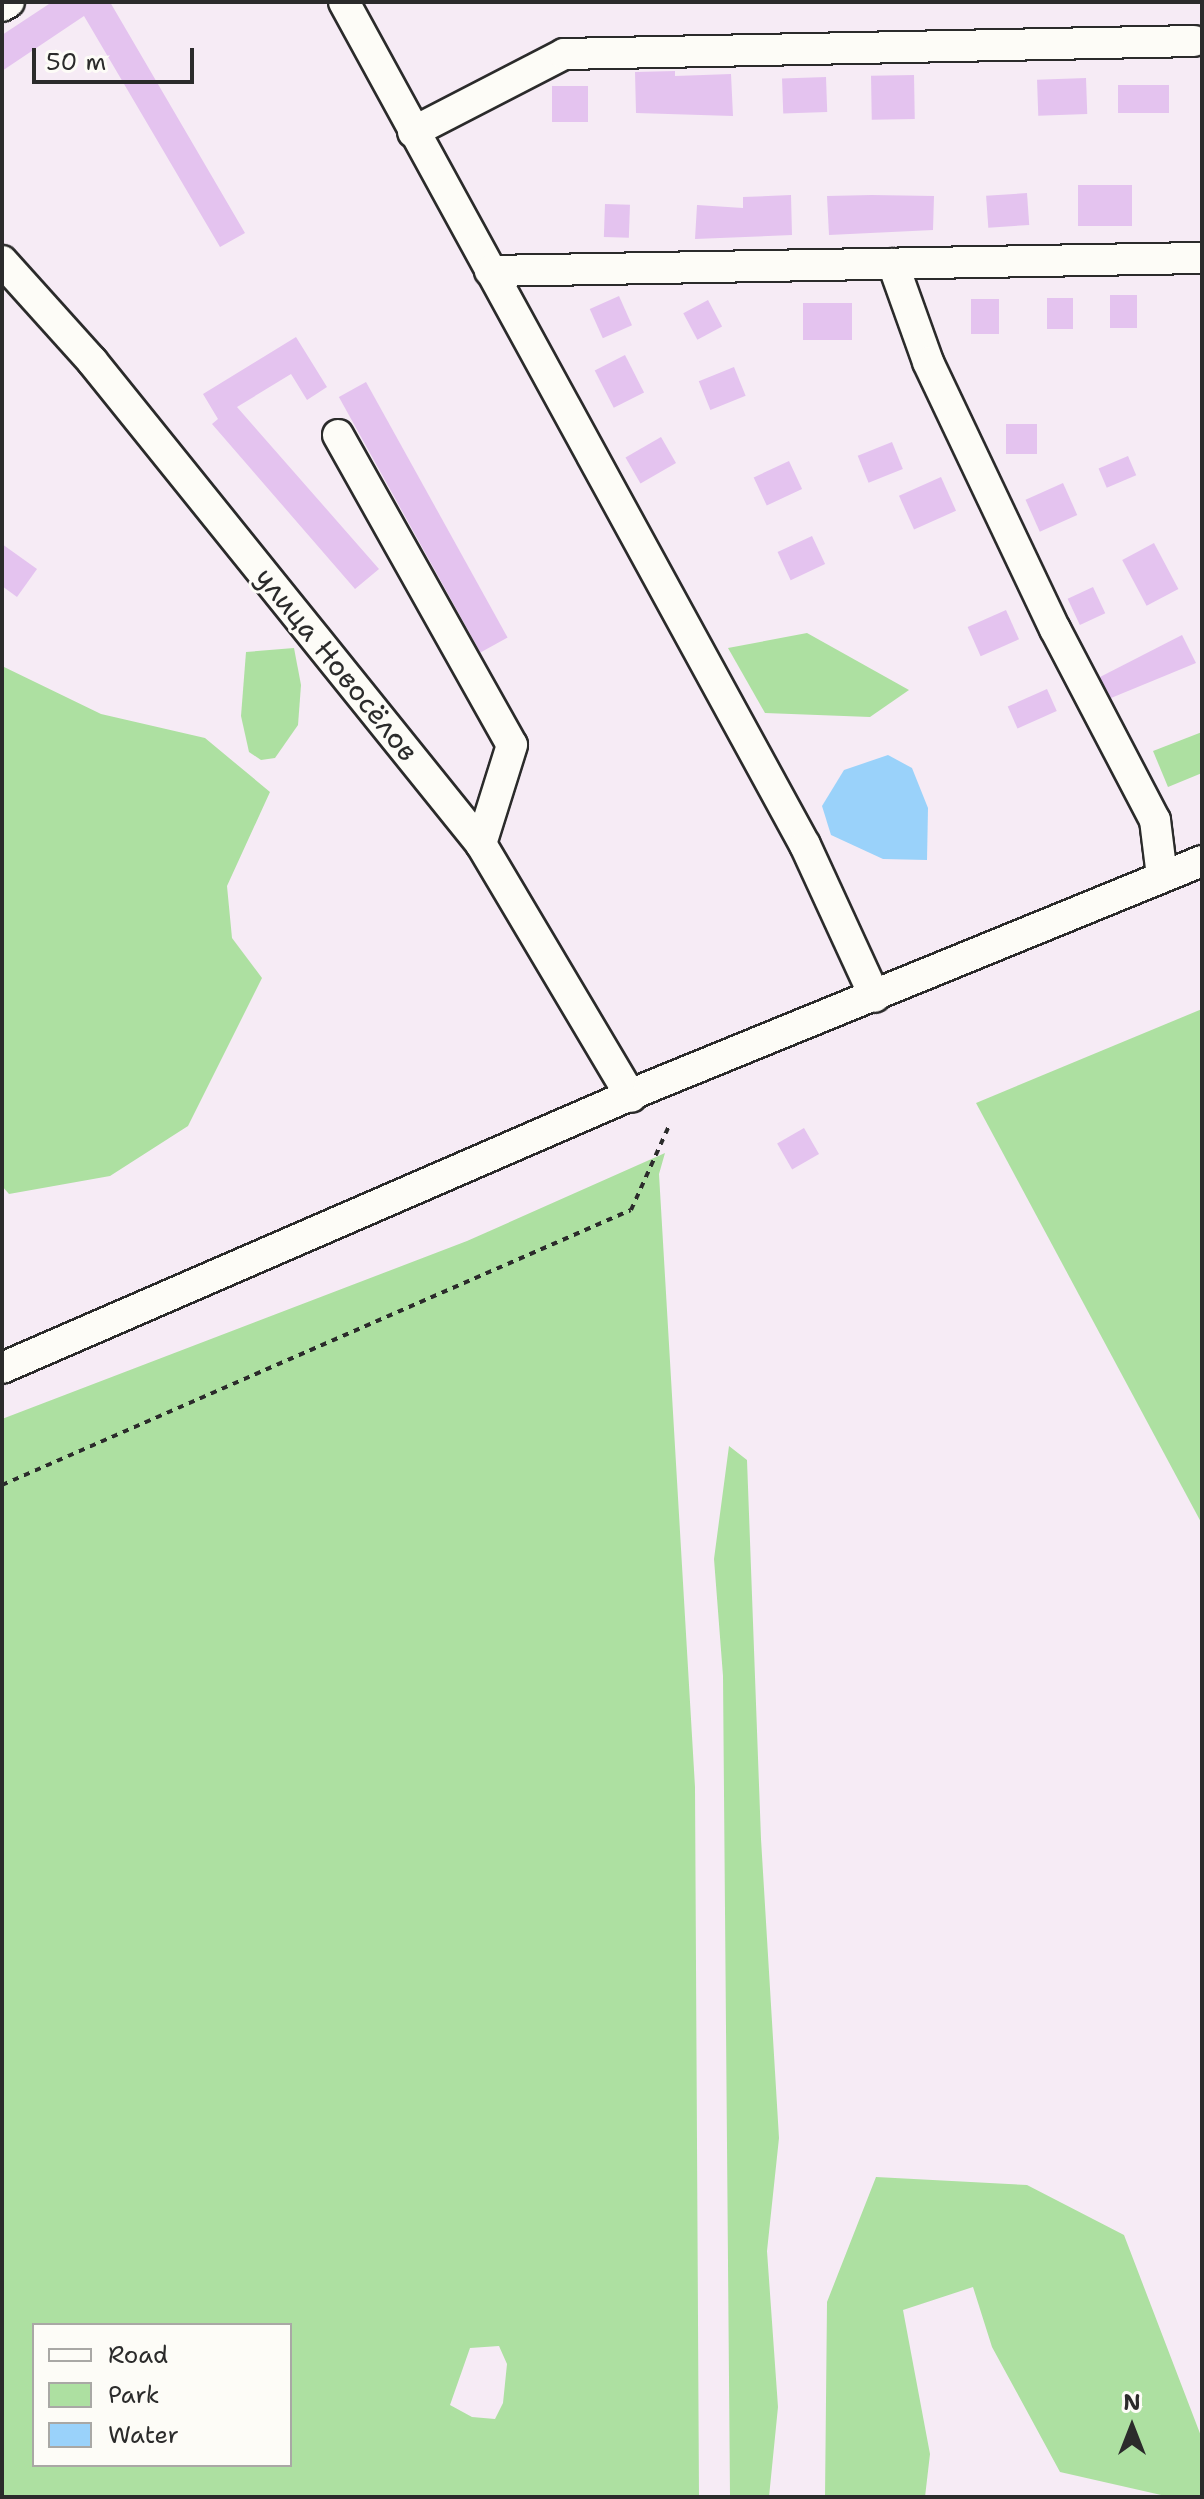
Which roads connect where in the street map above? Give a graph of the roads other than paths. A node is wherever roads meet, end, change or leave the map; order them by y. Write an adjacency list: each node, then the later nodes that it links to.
1 (9, 2): 3 (street)
2 (344, 2): 5 (street)
3 (2, 6)
4 (1194, 41): 5 (street)
5 (413, 132): 9 (street)
6 (1202, 258): 8 (street)
7 (2, 261): 11 (street, улица Новосёлов)
8 (893, 264): 9 (street); 13 (street)
9 (490, 271): 14 (street)
10 (338, 435): 11 (street)
11 (481, 844): 15 (street, улица Новосёлов)
12 (1202, 861): 13 (street)
13 (1162, 876): 14 (street)
14 (875, 997): 15 (street)
15 (631, 1097): 16 (street)
16 (2, 1368)

